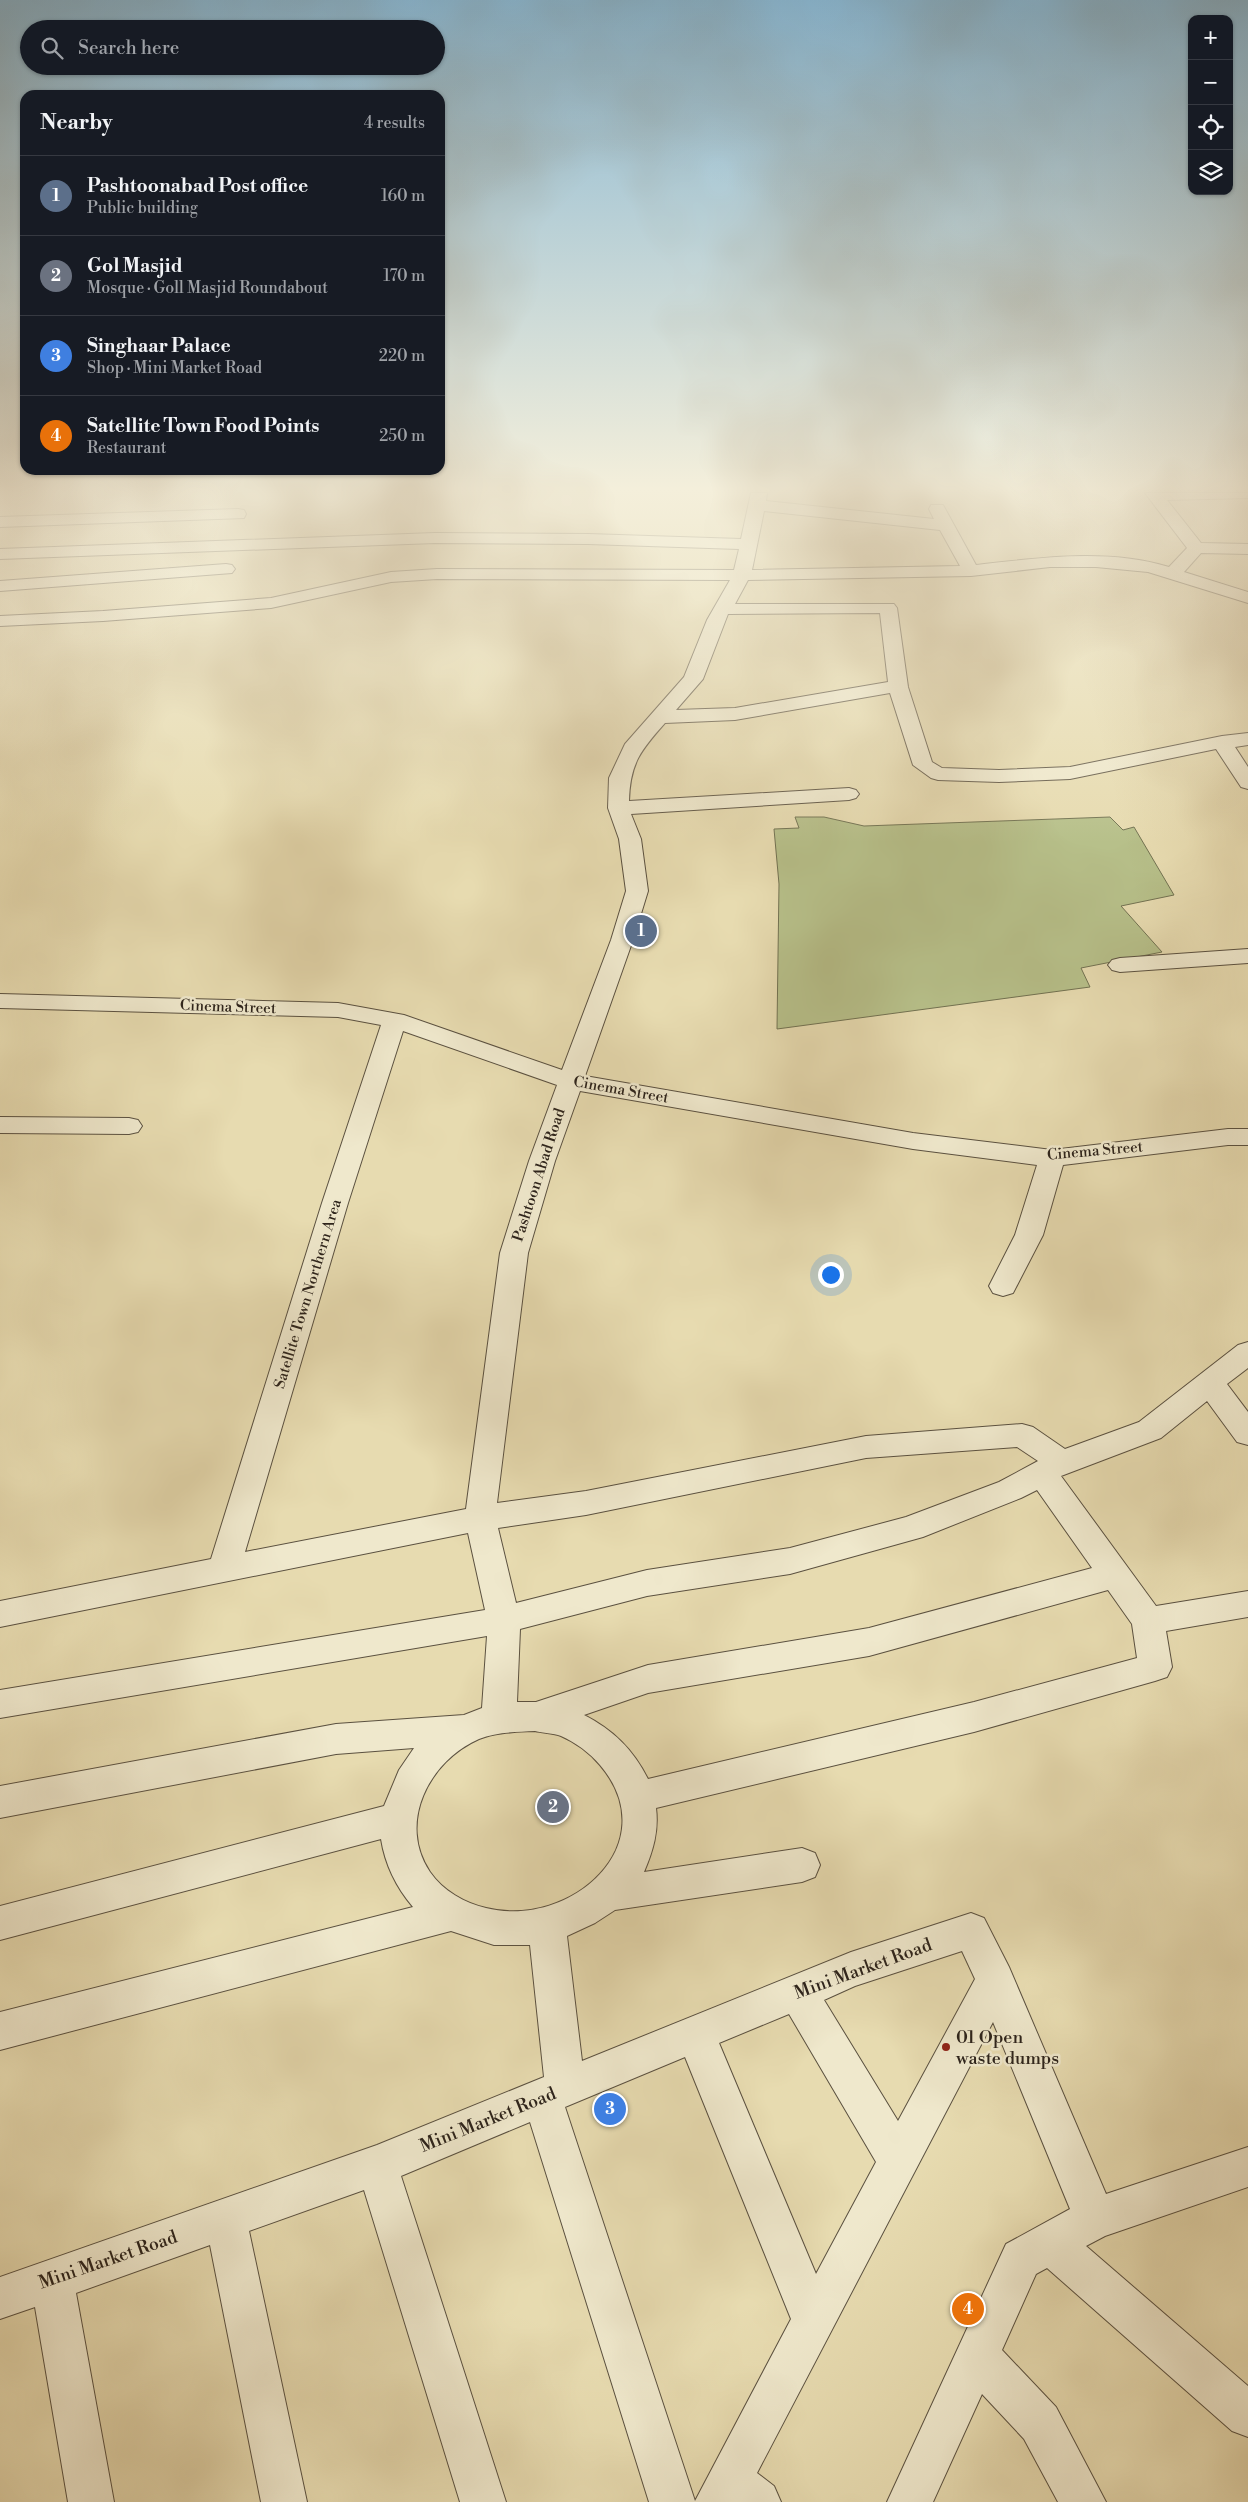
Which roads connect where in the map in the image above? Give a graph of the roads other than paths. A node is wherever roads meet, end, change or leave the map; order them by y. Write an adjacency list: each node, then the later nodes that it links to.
1 (722, 609): 6 (street, Pashtoon Abad Road)
2 (184, 610): 4 (street)
3 (888, 610): 5 (street)
4 (0, 621)
5 (898, 687): 6 (street); 8 (street)
6 (658, 717): 11 (street, Pashtoon Abad Road)
7 (1248, 739): 8 (street)
8 (1222, 742): 9 (street)
9 (1248, 784)
10 (849, 794): 11 (street)
11 (618, 808): 16 (street, Pashtoon Abad Road)
12 (1248, 956): 13 (street)
13 (1120, 964)
14 (0, 1001): 15 (street, Cinema Street)
15 (395, 1020): 16 (street, Cinema Street); 27 (street, Satellite Town Northern Area)
16 (569, 1081): 20 (street, Cinema Street); 26 (street, Pashtoon Abad Road)
17 (0, 1125): 18 (street)
18 (129, 1126)
19 (1248, 1137): 20 (street, Cinema Street)
20 (1052, 1158): 21 (street)
21 (1003, 1286)
22 (1248, 1352): 23 (street)
23 (1210, 1383): 24 (street); 25 (street)
24 (1248, 1434)
25 (1052, 1468): 26 (street); 28 (street); 31 (street)
26 (480, 1518): 27 (street); 31 (street)
27 (224, 1570): 30 (street)
28 (1114, 1576): 32 (street); 34 (street)
29 (1248, 1604): 32 (street)
30 (0, 1614)
31 (504, 1620): 33 (street); 35 (street)
32 (1148, 1621): 37 (street)
33 (0, 1704)
34 (536, 1716): 35 (street); 37 (street)
35 (499, 1718): 36 (street)
36 (464, 1729): 38 (street); 39 (street)
37 (638, 1797): 41 (street)
38 (0, 1802)
39 (398, 1818): 42 (street); 43 (street)
40 (802, 1865): 41 (street)
41 (606, 1894): 44 (street)
42 (450, 1914): 44 (street); 47 (street)
43 (0, 1923)
44 (547, 1924): 49 (street)
45 (994, 1980): 46 (street, Mini Market Road); 50 (street); 54 (street)
46 (798, 1993): 48 (street, Mini Market Road); 50 (street)
47 (0, 2031)
48 (696, 2035): 49 (street, Mini Market Road); 58 (street)
49 (554, 2093): 51 (street, Mini Market Road); 65 (street)
50 (899, 2160): 58 (street)
51 (377, 2165): 53 (street, Mini Market Road); 64 (street)
52 (1248, 2167): 54 (street)
53 (226, 2218): 56 (street, Mini Market Road); 63 (street)
54 (1095, 2218): 55 (street)
55 (1050, 2243): 59 (street); 60 (street)
56 (52, 2279): 57 (street, Mini Market Road); 62 (street)
57 (0, 2298)
58 (814, 2322): 61 (street)
59 (977, 2356): 66 (street); 67 (street)
60 (1248, 2415)
61 (735, 2495)
62 (92, 2502)
63 (284, 2502)
64 (483, 2502)
65 (672, 2502)
66 (910, 2502)
67 (1083, 2502)

